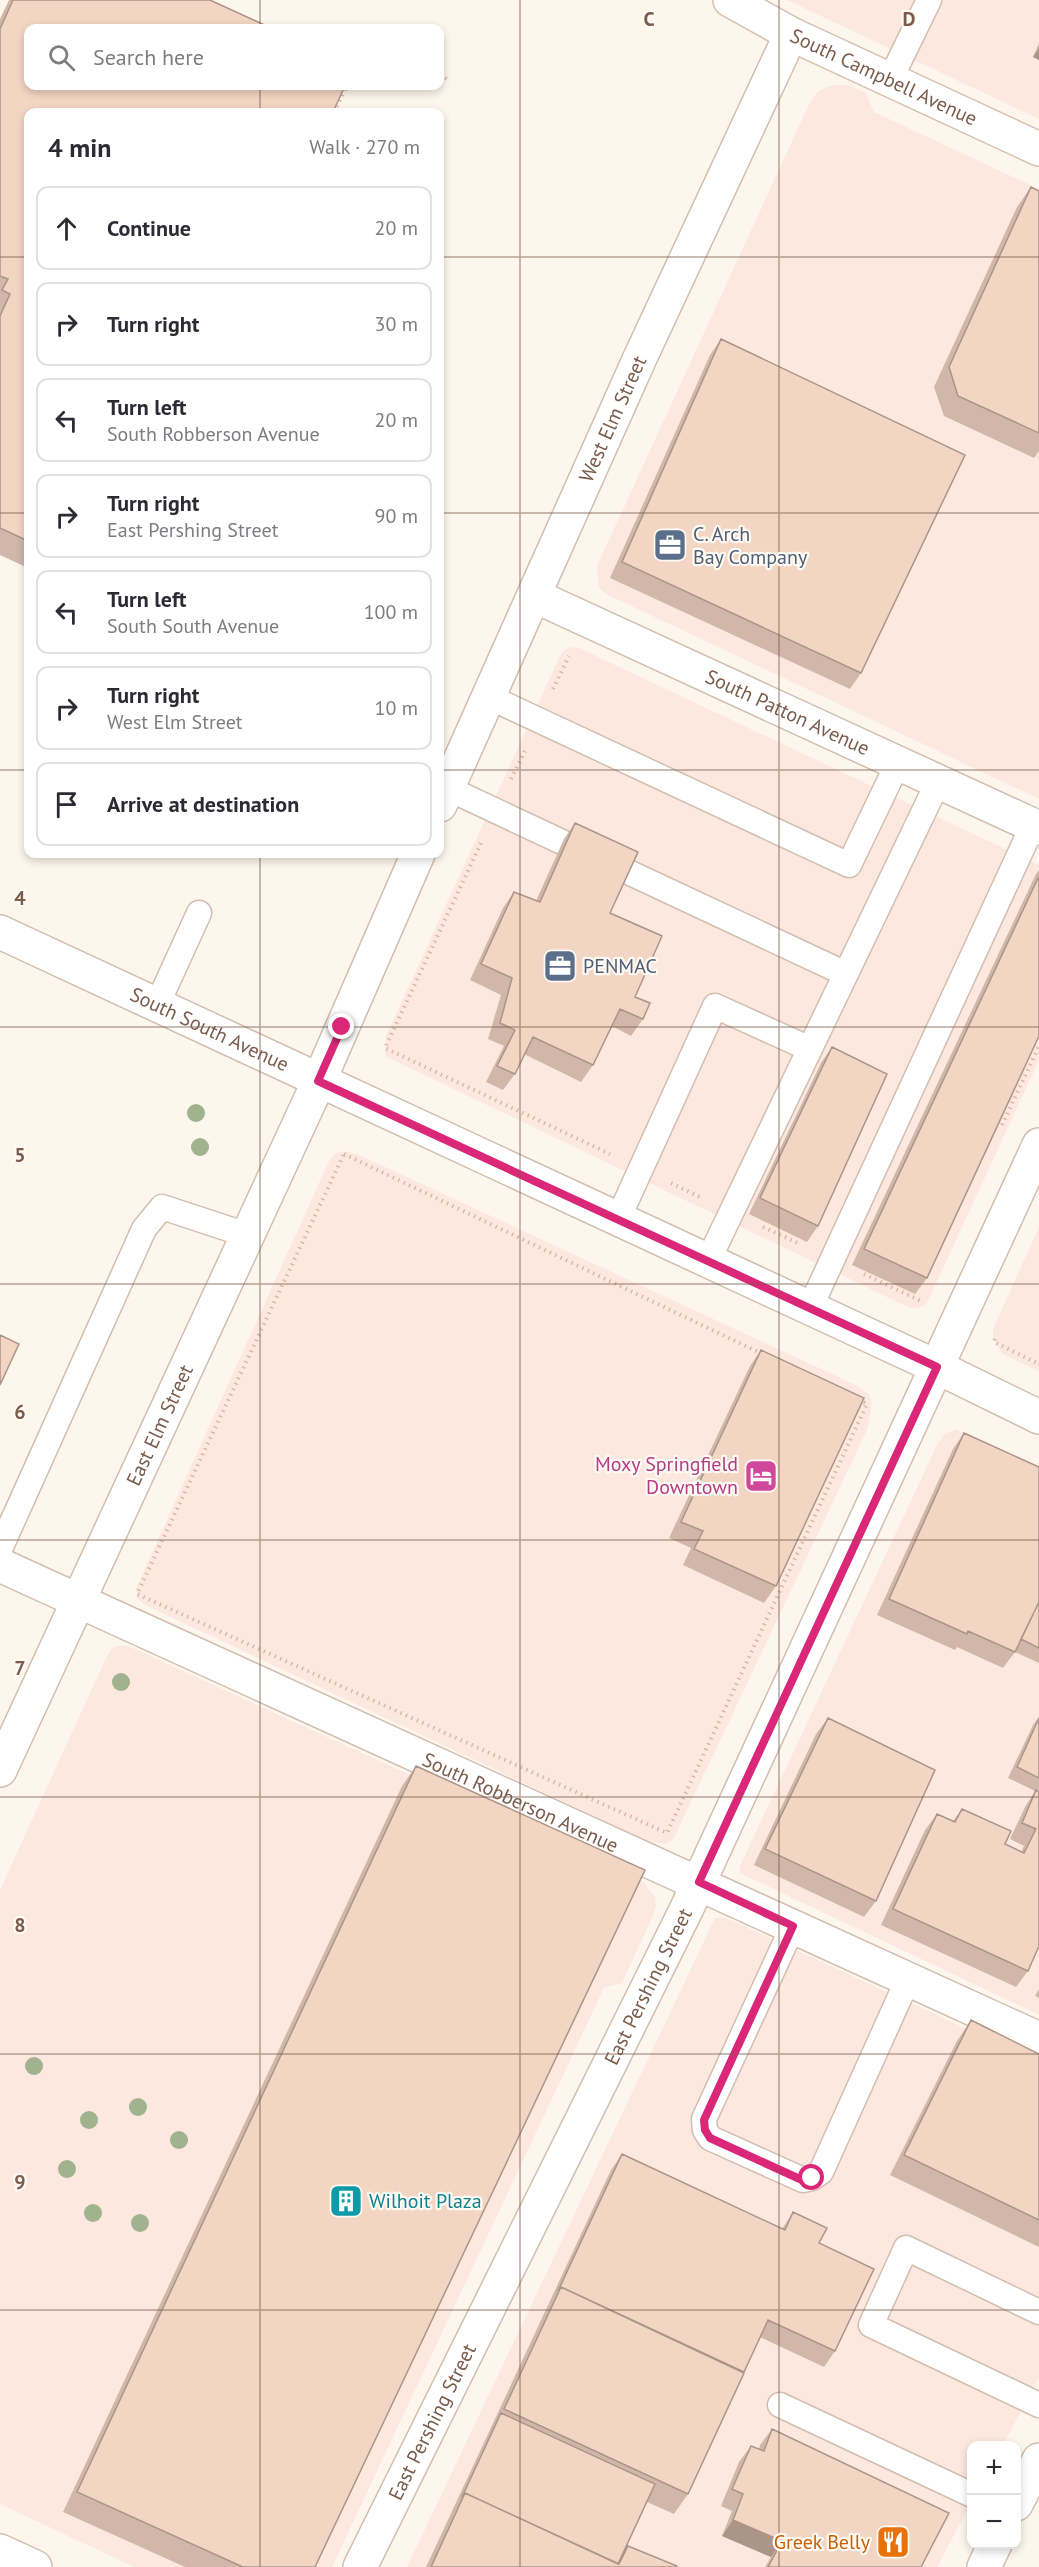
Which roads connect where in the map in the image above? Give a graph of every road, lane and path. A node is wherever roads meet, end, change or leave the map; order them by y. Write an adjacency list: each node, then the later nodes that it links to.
1 (730, 0): 3 (street, South Campbell Avenue)
2 (929, 0): 6 (lane)
3 (791, 34): 6 (street, South Campbell Avenue); 10 (street, West Elm Street)
4 (444, 77): 5 (path)
5 (447, 79)
6 (890, 80): 9 (street, South Campbell Avenue)
7 (345, 90): 8 (path)
8 (336, 108)
9 (1039, 149)
10 (535, 596): 12 (street, West Elm Street); 14 (street, South Patton Avenue)
11 (579, 661): 13 (path)
12 (489, 698): 13 (lane); 16 (street, West Elm Street)
13 (539, 721): 14 (lane); 18 (path)
14 (897, 763): 15 (street, South Patton Avenue)
15 (938, 782): 19 (street, South Patton Avenue); 25 (lane)
16 (444, 795)
17 (444, 797): 18 (lane)
18 (496, 812): 20 (lane); 32 (path)
19 (1036, 827): 36 (lane)
20 (562, 842)
21 (416, 858): 29 (street)
22 (626, 871): 25 (lane)
23 (199, 913): 26 (lane)
24 (0, 932): 26 (street, South South Avenue)
25 (846, 974): 28 (lane)
26 (157, 1005): 29 (street, South South Avenue)
27 (1039, 1046): 30 (path)
28 (810, 1049): 32 (lane); 33 (lane)
29 (318, 1081): 34 (street, South South Avenue); 35 (street, East Elm Street)
30 (1000, 1131)
31 (1039, 1145): 43 (street, East Pershing Street)
32 (641, 1169): 33 (path); 34 (lane)
33 (732, 1212): 36 (path); 37 (lane)
34 (618, 1219): 37 (street, South South Avenue)
35 (247, 1235): 45 (lane); 47 (street, East Elm Street)
36 (832, 1259): 38 (path); 39 (lane)
37 (708, 1261): 39 (street, South South Avenue)
38 (926, 1291)
39 (810, 1308): 43 (street, South South Avenue)
40 (271, 1310): 40 (path)
41 (999, 1332): 42 (path)
42 (1039, 1364)
43 (937, 1367): 44 (street, South South Avenue); 49 (street, East Pershing Street)
44 (1039, 1417)
45 (0, 1549)
46 (0, 1565): 47 (street, South Robberson Avenue)
47 (77, 1601): 48 (street, East Elm Street); 49 (street, South Robberson Avenue)
48 (0, 1770)
49 (699, 1882): 50 (street, South Robberson Avenue); 60 (street, East Pershing Street)
50 (793, 1926): 51 (street, South Robberson Avenue); 51 (lane)
51 (908, 1979): 52 (street, South Robberson Avenue)
52 (1039, 2039)
53 (1039, 2313): 55 (lane)
54 (780, 2405): 57 (lane)
55 (1039, 2405)
56 (1039, 2460): 58 (street)
57 (967, 2493)
58 (1021, 2496)
59 (993, 2549): 61 (street)
60 (360, 2567)
61 (984, 2567)

